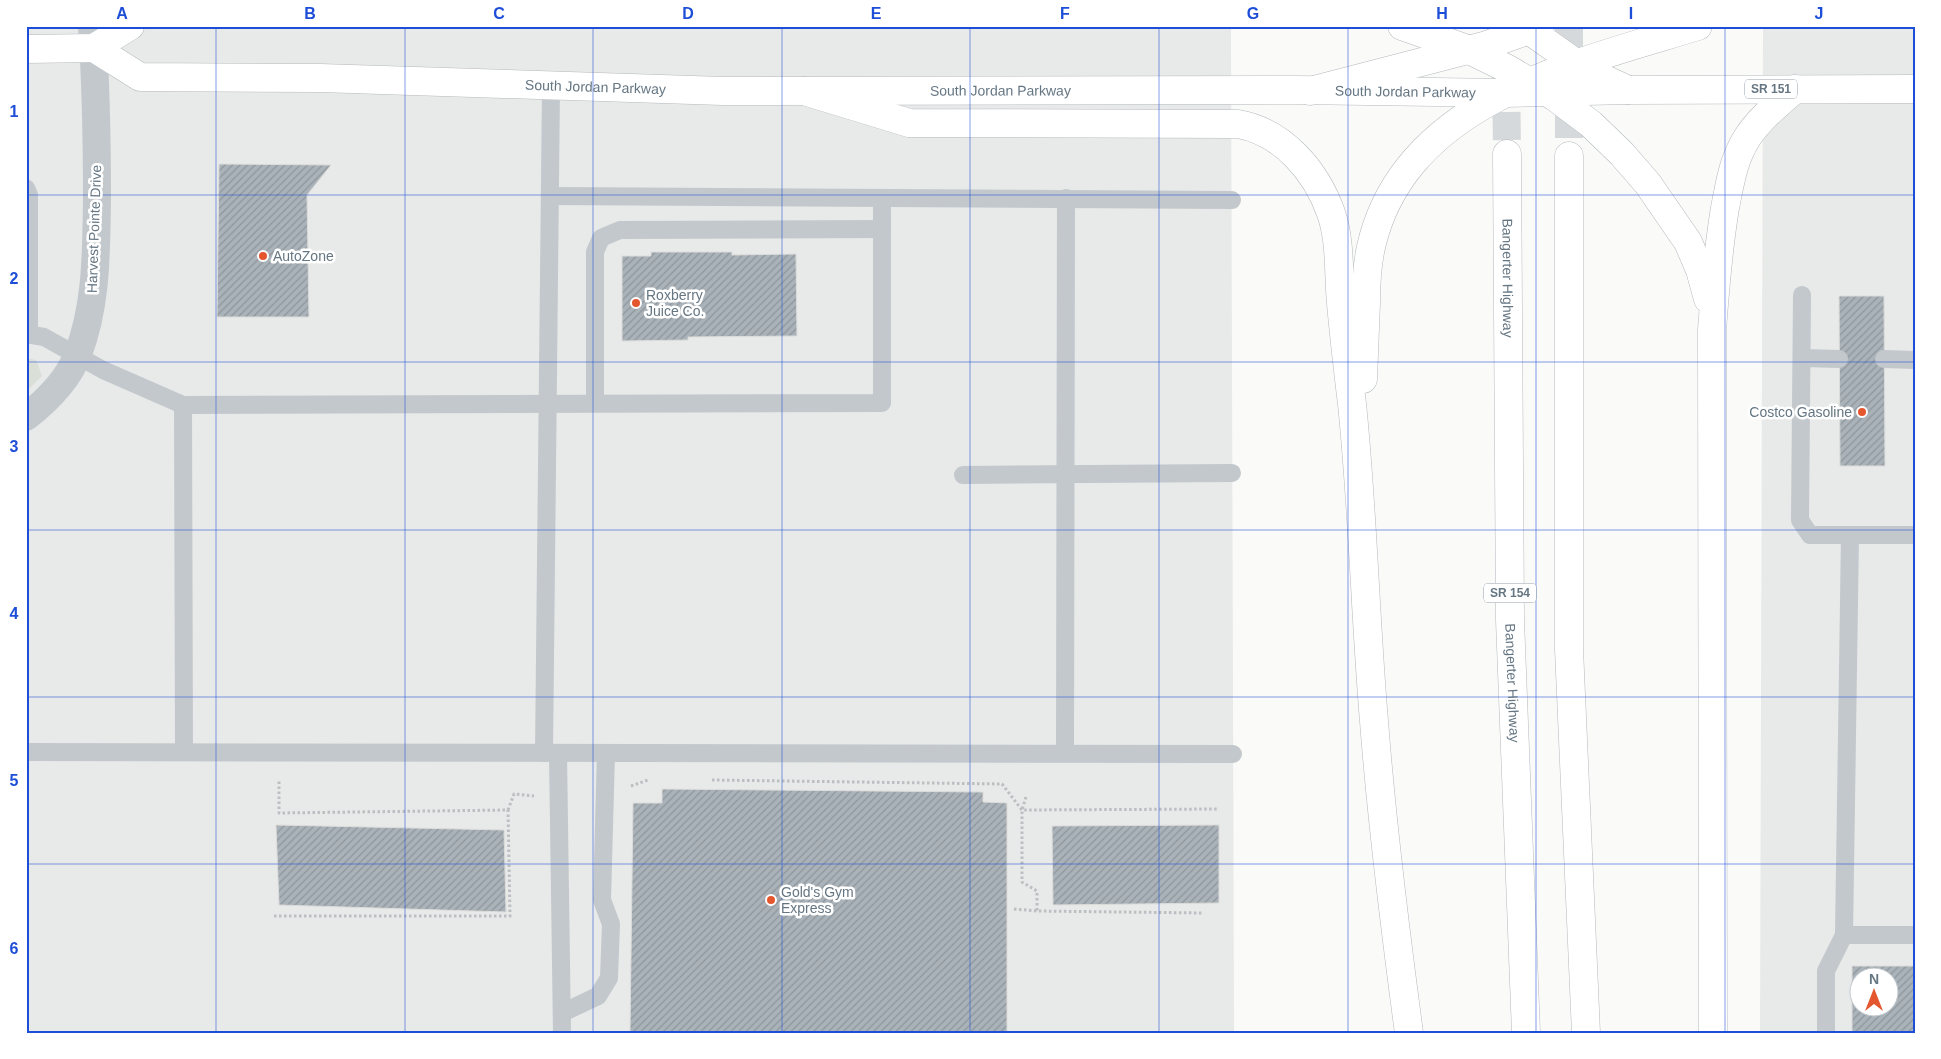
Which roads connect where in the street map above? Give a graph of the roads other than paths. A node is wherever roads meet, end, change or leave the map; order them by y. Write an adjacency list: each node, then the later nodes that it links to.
1 (130, 26): 5 (main road)
2 (1402, 26): 7 (main road)
3 (1698, 26): 8 (main road)
4 (1531, 28): 7 (main road); 8 (main road)
5 (93, 37): 6 (main road); 9 (main road, South Jordan Parkway); 28 (street, Harvest Pointe Drive)
6 (26, 49)
7 (1467, 49): 10 (main road); 15 (main road)
8 (1576, 63): 10 (main road); 13 (main road)
9 (550, 86): 14 (main road, South Jordan Parkway); 20 (lane)
10 (1539, 86): 13 (main road, SR 151); 16 (main road); 26 (main road)
11 (1795, 89): 12 (main road, SR 151); 13 (main road, SR 151); 26 (main road)
12 (1915, 89)
13 (1628, 90)
14 (804, 91): 15 (main road, South Jordan Parkway); 38 (main road)
15 (1310, 91): 16 (main road, South Jordan Parkway)
16 (1505, 93): 38 (main road)
17 (1507, 154): 54 (main road, Bangerter Highway / SR 154)
18 (1569, 156): 55 (main road)
19 (26, 188): 27 (lane)
20 (550, 196): 21 (lane); 33 (lane)
21 (882, 198): 22 (lane); 24 (lane)
22 (1066, 198): 23 (lane); 40 (lane)
23 (1232, 200)
24 (882, 229): 34 (lane); 34 (lane)
25 (1802, 295): 29 (lane)
26 (1712, 330): 56 (main road)
27 (28, 334): 28 (lane)
28 (78, 355): 35 (lane); 36 (street, Harvest Pointe Drive)
29 (1802, 358): 30 (lane); 41 (lane)
30 (1839, 359)
31 (1884, 359): 32 (lane)
32 (1915, 360)
33 (548, 404): 34 (lane); 35 (lane); 45 (lane)
34 (595, 404)
35 (183, 405): 44 (lane)
36 (26, 417)
37 (1232, 473): 40 (lane)
38 (1359, 474): 53 (main road)
39 (963, 475): 40 (lane)
40 (1064, 475): 47 (lane)
41 (1850, 535): 42 (lane); 49 (lane)
42 (1915, 535)
43 (26, 752): 44 (lane)
44 (184, 752): 45 (lane)
45 (551, 753): 46 (lane); 51 (lane)
46 (606, 753): 47 (lane); 51 (lane)
47 (1065, 753): 48 (lane)
48 (1233, 754)
49 (1844, 935): 50 (lane); 57 (lane)
50 (1915, 935)
51 (562, 1013): 52 (lane)
52 (562, 1033)
53 (1409, 1033)
54 (1526, 1033)
55 (1586, 1033)
56 (1713, 1033)
57 (1826, 1033)

